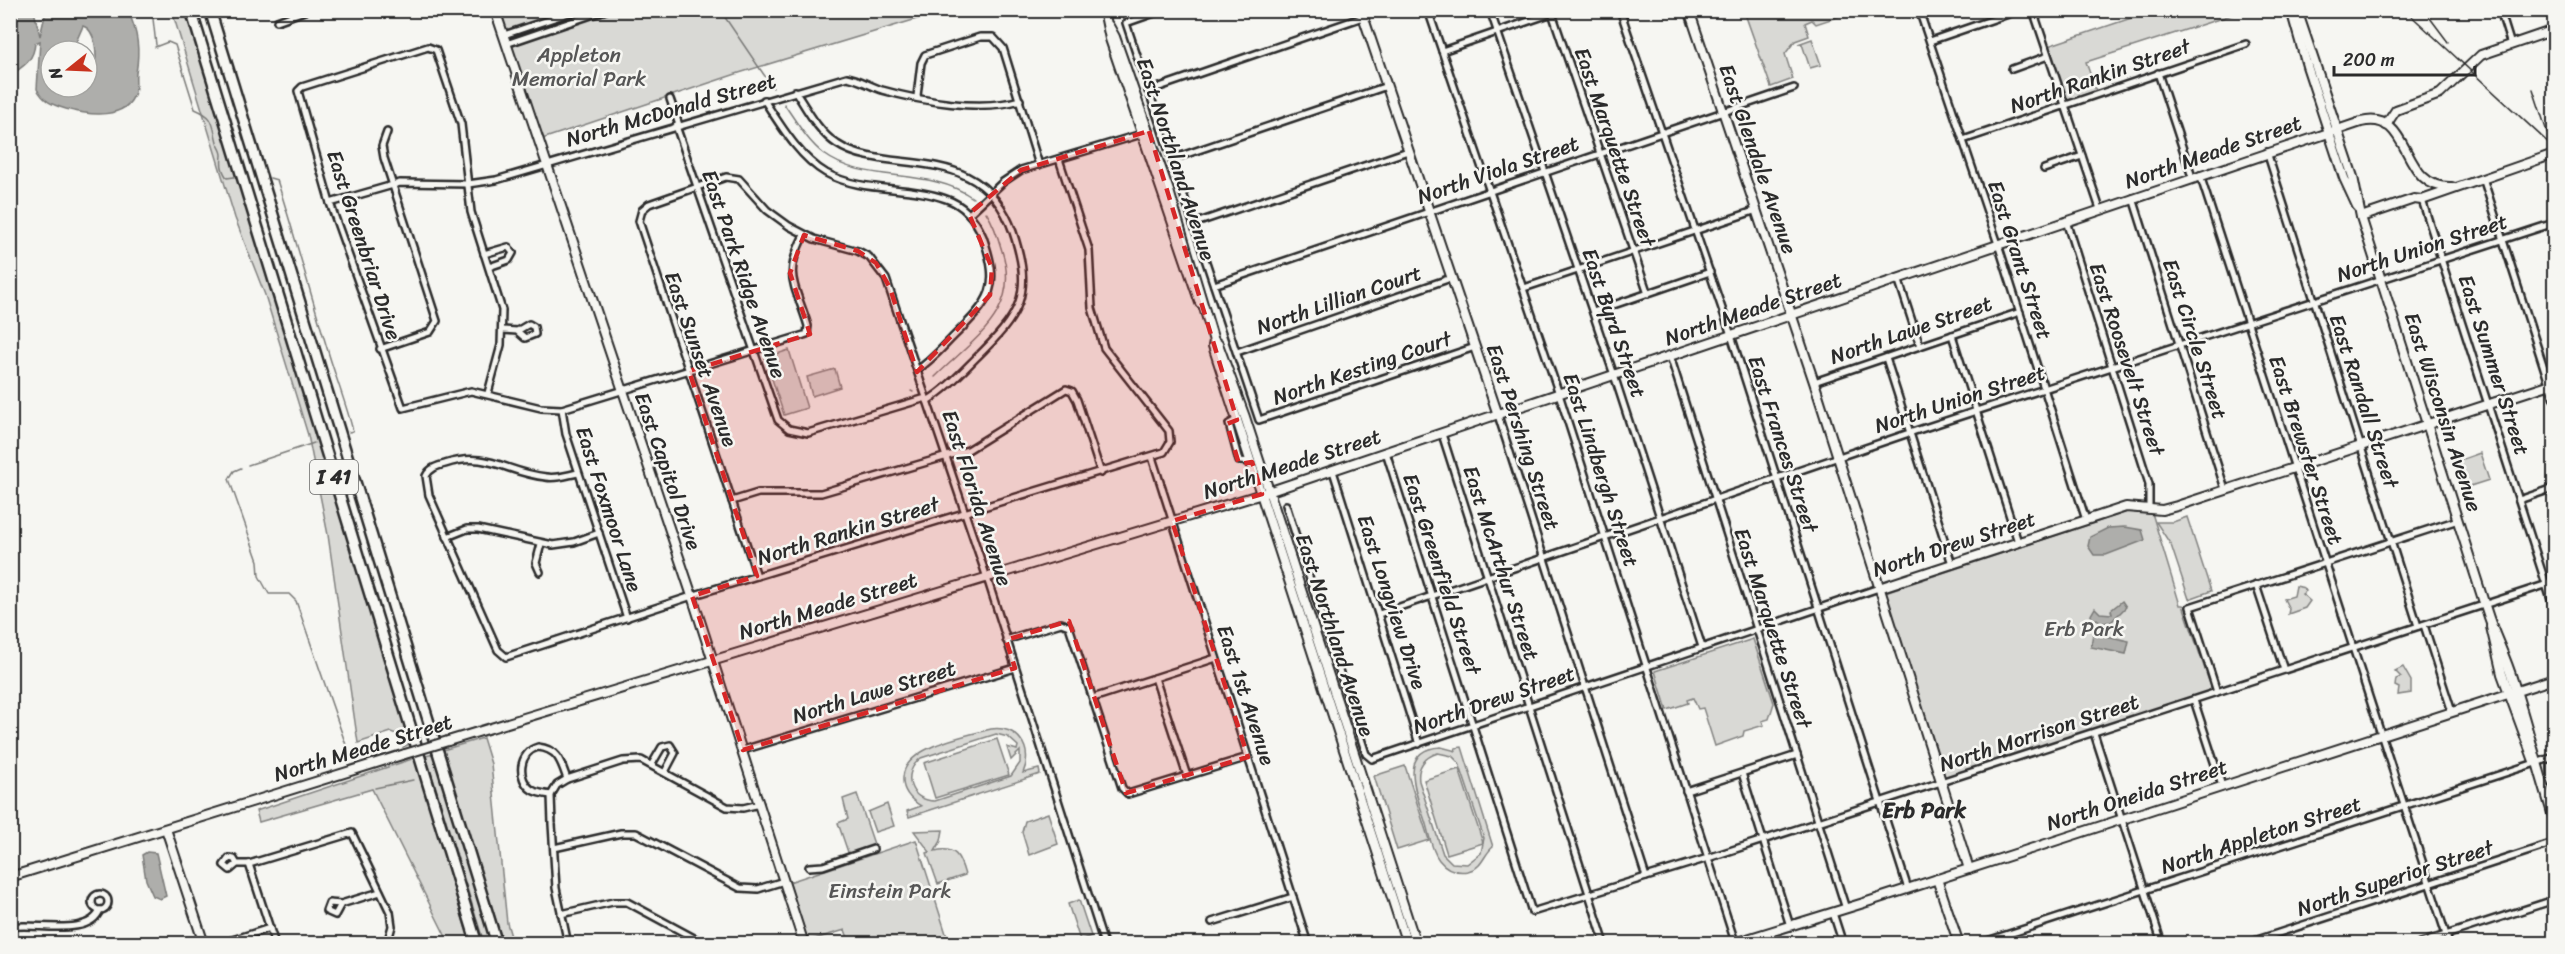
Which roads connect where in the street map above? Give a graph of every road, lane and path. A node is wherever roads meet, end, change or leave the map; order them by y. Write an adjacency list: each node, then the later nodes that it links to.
1 (191, 10): 264 (highway, I 41)
2 (210, 10): 265 (highway, I 41)
3 (307, 10): 22 (street)
4 (495, 10): 25 (main road, East Capitol Drive)
5 (578, 10): 25 (street)
6 (606, 10): 27 (street)
7 (1104, 10): 50 (main road, East Northland Avenue)
8 (1162, 10): 39 (street)
9 (1428, 10): 31 (street, East Lindbergh Street)
10 (1490, 10): 24 (street, East Byrd Street)
11 (1561, 10): 20 (street)
12 (1620, 10): 51 (street, East Frances Street)
13 (1689, 10): 45 (main road, East Glendale Avenue)
14 (1919, 10): 26 (street, East Grant Street)
15 (2020, 10): 26 (street)
16 (2033, 10): 32 (street)
17 (2291, 10): 30 (main road, East Wisconsin Avenue)
18 (2297, 10): 33 (main road, East Wisconsin Avenue)
19 (2500, 10): 29 (street)
20 (1552, 12): 24 (street); 55 (street, East Marquette Street)
21 (1362, 14): 36 (main road, East Pershing Street); 39 (street)
22 (277, 21)
23 (2554, 30): 29 (main road)
24 (1498, 32): 31 (street); 63 (street, East Byrd Street)
25 (504, 35): 27 (main road, East Capitol Drive)
26 (1930, 41): 52 (street, East Grant Street)
27 (507, 44): 60 (main road, East Capitol Drive)
28 (2247, 44): 35 (street, North Rankin Street)
29 (2511, 45): 47 (main road)
30 (2301, 50): 33 (main road); 48 (main road, East Wisconsin Avenue)
31 (1442, 51): 70 (street, East Lindbergh Street)
32 (2048, 56): 34 (street); 44 (street)
33 (2313, 58): 48 (main road, East Wisconsin Avenue)
34 (2012, 69)
35 (2158, 74): 44 (street, North Rankin Street); 64 (street, East Brewster Street)
36 (1387, 86): 53 (main road, East Pershing Street); 59 (street)
37 (1794, 88): 45 (street, North Viola Street)
38 (795, 91): 40 (street, North McDonald Street); 42 (street, North McDonald Street); 71 (street)
39 (1148, 91): 59 (street)
40 (917, 96): 43 (street, North McDonald Street); 43 (street)
41 (670, 99): 46 (street, East Park Ridge Avenue)
42 (764, 100): 46 (street, North McDonald Street); 79 (street)
43 (1020, 100): 61 (street)
44 (2065, 105): 52 (street, North Rankin Street); 57 (street)
45 (1723, 111): 51 (street, North Viola Street); 76 (main road, East Glendale Avenue)
46 (678, 125): 60 (street, North McDonald Street); 68 (street, East Park Ridge Avenue)
47 (2386, 125): 48 (main road, North Meade Street); 69 (main road)
48 (2333, 131): 54 (main road, North Meade Street); 78 (main road, East Wisconsin Avenue)
49 (387, 132): 66 (street)
50 (1145, 132): 58 (street); 132 (main road, East Northland Avenue)
51 (1662, 132): 55 (street, North Viola Street); 83 (street, East Frances Street)
52 (1963, 140): 86 (street, East Grant Street)
53 (1408, 151): 77 (main road, East Pershing Street); 82 (street)
54 (2267, 152): 64 (main road, North Meade Street); 99 (street, East Randall Street)
55 (1600, 153): 63 (street, North Viola Street); 87 (street, East Marquette Street)
56 (2554, 154): 65 (main road)
57 (2082, 156): 62 (street); 75 (street)
58 (1059, 159): 61 (street); 139 (street)
59 (1172, 159): 82 (street)
60 (547, 163): 67 (street, North McDonald Street); 123 (main road, East Capitol Drive)
61 (1039, 165): 71 (street)
62 (2044, 169)
63 (1545, 172): 70 (street, North Viola Street); 91 (street, East Byrd Street)
64 (2196, 176): 72 (main road, North Meade Street); 103 (street, East Brewster Street)
65 (2482, 178): 69 (main road); 85 (street)
66 (392, 184): 67 (street, North McDonald Street); 74 (street, North McDonald Street); 111 (street)
67 (468, 184): 74 (street, East Greenbriar Drive); 88 (street)
68 (697, 187): 84 (street, East Florida Avenue); 112 (street, East Park Ridge Avenue); 118 (street, East Sunset Avenue)
69 (2452, 187): 73 (main road)
70 (1490, 191): 77 (street, North Viola Street); 97 (street, East Lindbergh Street)
71 (991, 194): 79 (street); 127 (street)
72 (2133, 198): 75 (main road, North Meade Street); 108 (street, East Circle Street)
73 (2422, 200): 78 (main road); 89 (street, East Summer Street)
74 (330, 203): 111 (street, East Greenbriar Drive)
75 (2100, 209): 80 (main road, North Meade Street)
76 (1757, 210): 83 (street); 102 (main road, East Glendale Avenue)
77 (1429, 212): 93 (main road, East Pershing Street); 96 (street, North Viola Street)
78 (2360, 213): 95 (main road, East Wisconsin Avenue)
79 (969, 214): 117 (street)
80 (2066, 221): 86 (main road, North Meade Street); 116 (street, East Roosevelt Street)
81 (2554, 223): 85 (street, North Union Street)
82 (1193, 224): 96 (street)
83 (1696, 230): 87 (street); 92 (street, East Frances Street)
84 (804, 235): 112 (street); 117 (street, East Florida Avenue)
85 (2502, 239): 89 (street, North Union Street); 121 (street)
86 (1998, 244): 94 (main road, North Meade Street); 101 (street, East Grant Street)
87 (1633, 252): 91 (street); 98 (street, East Marquette Street)
88 (484, 254): 90 (street); 90 (street)
89 (2441, 259): 95 (street, North Union Street); 128 (street, East Summer Street)
90 (489, 267): 104 (street)
91 (1579, 270): 97 (street); 100 (street, East Byrd Street)
92 (1710, 272): 98 (street); 106 (street, East Frances Street)
93 (1451, 278): 110 (main road, East Pershing Street); 113 (street, North Lillian Court)
94 (1898, 278): 102 (main road, North Meade Street); 109 (street)
95 (2381, 279): 99 (street, North Union Street); 133 (main road, East Wisconsin Avenue)
96 (1214, 285): 113 (street)
97 (1524, 288): 125 (street, East Lindbergh Street)
98 (1648, 294): 100 (street)
99 (2314, 301): 103 (street, North Union Street); 136 (street, East Randall Street)
100 (1593, 312): 119 (street, East Byrd Street)
101 (2020, 312): 107 (street, North Lawe Street); 122 (street, East Grant Street)
102 (1792, 314): 106 (main road, North Meade Street); 120 (main road, East Glendale Avenue)
103 (2247, 322): 108 (street, North Union Street); 142 (street, East Brewster Street)
104 (503, 330): 105 (street); 124 (street)
105 (517, 331)
106 (1731, 335): 114 (main road, North Meade Street); 146 (street, East Frances Street)
107 (1952, 335): 109 (street, North Lawe Street); 130 (street)
108 (2180, 345): 116 (street, North Union Street); 148 (street, East Circle Street)
109 (1920, 346): 115 (street, North Lawe Street)
110 (1475, 347): 113 (street, North Kesting Court); 131 (main road, East Pershing Street)
111 (380, 349): 124 (street, East Greenbriar Drive)
112 (753, 351): 118 (street); 127 (street, East Park Ridge Avenue)
113 (1236, 352)
114 (1670, 356): 119 (main road, North Meade Street); 150 (street, East Marquette Street)
115 (1886, 358): 120 (street, North Lawe Street); 134 (street)
116 (2112, 366): 122 (street, North Union Street); 154 (street, East Roosevelt Street)
117 (917, 370): 127 (street, East Florida Avenue)
118 (688, 371): 123 (street); 152 (street, East Sunset Avenue)
119 (1614, 375): 125 (main road, North Meade Street); 156 (street, East Byrd Street)
120 (1814, 382): 140 (main road, East Glendale Avenue)
121 (2552, 384): 126 (street); 128 (main road, North Drew Street)
122 (2044, 388): 130 (street, North Union Street); 157 (street, East Grant Street)
123 (622, 392): 129 (street); 178 (main road, East Capitol Drive)
124 (488, 393): 129 (street)
125 (1559, 394): 131 (main road, North Meade Street); 161 (street, East Lindbergh Street)
126 (2554, 399)
127 (927, 400): 138 (street, East Florida Avenue)
128 (2488, 405): 133 (main road, North Drew Street); 151 (street, East Summer Street)
129 (562, 410): 145 (street, East Foxmoor Lane)
130 (1977, 411): 134 (street, North Union Street); 163 (street)
131 (1498, 415): 135 (main road, North Meade Street); 166 (street, East Pershing Street)
132 (1241, 418): 141 (main road, East Northland Avenue); 141 (street); 149 (main road, East Northland Avenue)
133 (2428, 424): 136 (main road, North Drew Street); 158 (main road, East Wisconsin Avenue)
134 (1910, 433): 140 (street, North Union Street); 168 (street)
135 (1442, 434): 137 (main road, North Meade Street); 171 (street, East McArthur Street)
136 (2360, 446): 142 (main road, North Drew Street); 164 (street, East Randall Street)
137 (1386, 452): 143 (main road, North Meade Street); 177 (street, East Greenfield Street)
138 (945, 457): 144 (street); 152 (street); 155 (street, East Florida Avenue)
139 (1152, 457): 144 (street, North Rankin Street); 159 (street, East 1st Avenue)
140 (1838, 458): 146 (street, North Union Street); 176 (main road, East Glendale Avenue)
141 (1252, 462): 149 (main road, East Northland Avenue)
142 (2294, 468): 148 (main road, North Drew Street); 167 (street, East Brewster Street)
143 (1333, 471): 149 (main road, North Meade Street); 182 (street, East Longview Drive)
144 (1101, 472): 155 (street, North Rankin Street)
145 (578, 473): 160 (street, East Foxmoor Lane); 162 (street)
146 (1777, 479): 150 (street, North Union Street); 180 (street, East Frances Street)
147 (2554, 488): 151 (street)
148 (2225, 489): 154 (main road, North Drew Street)
149 (1266, 493): 159 (main road, North Meade Street); 271 (main road, East Northland Avenue); 272 (main road, East Northland Avenue)
150 (1715, 499): 156 (street, North Union Street); 185 (street, East Marquette Street)
151 (2519, 500): 175 (street, East Summer Street)
152 (732, 501): 170 (street, East Sunset Avenue)
153 (1286, 505): 206 (street, North Drew Street)
154 (2149, 508): 157 (main road, North Drew Street)
155 (964, 513): 170 (street, North Rankin Street); 172 (street, East Florida Avenue)
156 (1660, 518): 161 (street, North Union Street); 187 (street, East Byrd Street)
157 (2086, 520): 163 (main road, North Drew Street)
158 (2458, 520): 164 (street); 179 (main road, East Wisconsin Avenue)
159 (1172, 521): 172 (main road, North Meade Street); 189 (street, East 1st Avenue)
160 (599, 533): 165 (street); 183 (street, East Foxmoor Lane)
161 (1605, 536): 166 (street, North Union Street); 191 (street, East Lindbergh Street)
162 (447, 537): 165 (street); 183 (street, North Rankin Street)
163 (2018, 542): 168 (main road, North Drew Street)
164 (2391, 542): 167 (street); 184 (street, East Randall Street)
165 (541, 544): 169 (street)
166 (1544, 557): 171 (street, North Union Street); 196 (street, East Pershing Street)
167 (2325, 563): 174 (street); 188 (street, East Brewster Street)
168 (1952, 564): 176 (main road, North Drew Street)
169 (540, 572)
170 (757, 576): 178 (street, North Rankin Street)
171 (1487, 576): 177 (street, North Union Street); 201 (street, East McArthur Street)
172 (986, 577): 186 (street, East Florida Avenue); 190 (main road, North Meade Street)
173 (2554, 582): 175 (street, North Morrison Street)
174 (2256, 585): 193 (street); 197 (street)
175 (2547, 585): 179 (street, North Morrison Street); 181 (street, East Summer Street)
176 (1879, 588): 180 (street, North Drew Street); 217 (main road, East Glendale Avenue)
177 (1432, 595): 182 (street, North Union Street); 203 (street, East Greenfield Street)
178 (692, 596): 183 (street, North Rankin Street); 190 (main road, East Capitol Drive)
179 (2485, 605): 184 (street, North Morrison Street); 198 (main road, East Wisconsin Avenue)
180 (1819, 608): 185 (street, North Drew Street); 221 (street, East Frances Street)
181 (2554, 609)
182 (1378, 614): 206 (street, East Longview Drive)
183 (627, 618)
184 (2421, 625): 188 (street, North Morrison Street); 202 (street, East Randall Street)
185 (1757, 629): 187 (street, North Drew Street); 208 (street, East Marquette Street)
186 (1006, 640): 192 (street, East Florida Avenue); 199 (street)
187 (1702, 648): 191 (street, North Drew Street)
188 (2352, 648): 193 (street, North Morrison Street); 205 (street, East Brewster Street)
189 (1216, 658): 194 (street); 209 (street, East 1st Avenue)
190 (713, 660): 207 (main road, East Capitol Drive); 227 (main road, North Meade Street, bridge)
191 (1646, 666): 196 (street, North Drew Street); 219 (street, East Lindbergh Street)
192 (1015, 668): 207 (street, North Lawe Street); 269 (street, East Florida Avenue)
193 (2284, 670): 197 (street, North Morrison Street)
194 (1155, 678): 199 (street); 215 (street)
195 (2554, 679): 198 (main road, North Oneida Street)
196 (1585, 687): 201 (street, North Drew Street); 238 (street, East Pershing Street)
197 (2217, 692): 200 (street, North Morrison Street)
198 (2513, 693): 202 (main road, North Oneida Street); 211 (main road, East Wisconsin Avenue)
199 (1093, 698): 215 (street)
200 (2194, 700): 204 (street, North Morrison Street); 218 (street)
201 (1529, 706): 203 (street, North Drew Street); 245 (street, East McArthur Street)
202 (2452, 712): 205 (main road, North Oneida Street)
203 (1473, 726): 206 (street, North Drew Street); 251 (street, East Greenfield Street)
204 (2094, 733): 217 (street, North Morrison Street); 224 (street)
205 (2380, 735): 218 (main road, North Oneida Street); 223 (street, East Brewster Street)
206 (1419, 744)
207 (742, 750): 222 (main road, East Capitol Drive)
208 (1797, 755): 214 (street); 226 (street, East Marquette Street)
209 (1248, 757): 215 (street); 246 (street, East 1st Avenue)
210 (2554, 757): 211 (street, North Appleton Street)
211 (2536, 763): 223 (street, North Appleton Street); 225 (main road, East Wisconsin Avenue)
212 (652, 764): 213 (street); 213 (street); 216 (street)
213 (665, 772): 222 (street)
214 (1742, 773): 219 (street); 228 (street)
215 (1187, 776)
216 (567, 779): 220 (street); 220 (street)
217 (1941, 782): 221 (street, North Morrison Street); 236 (main road, East Glendale Avenue)
218 (2222, 786): 224 (main road, North Oneida Street)
219 (1686, 791): 232 (street, East Lindbergh Street)
220 (550, 795): 230 (street)
221 (1880, 801): 226 (street, North Morrison Street); 242 (street, East Frances Street)
222 (760, 804): 240 (main road, East Capitol Drive)
223 (2404, 806): 241 (street, East Brewster Street); 243 (street, North Appleton Street)
224 (2122, 819): 236 (main road, North Oneida Street); 243 (street)
225 (2554, 819)
226 (1818, 822): 228 (street, North Morrison Street); 249 (street, East Marquette Street)
227 (166, 829): 237 (main road, North Meade Street); 260 (main road)
228 (1762, 839): 232 (street, North Morrison Street); 255 (street)
229 (2554, 843): 241 (street, North Superior Street)
230 (554, 848): 240 (street); 253 (street)
231 (873, 849): 235 (street)
232 (1708, 858): 238 (street, North Morrison Street); 259 (street, East Lindbergh Street)
233 (237, 864): 234 (street)
234 (249, 864): 244 (street); 257 (street)
235 (808, 867)
236 (1969, 869): 239 (main road, North Oneida Street)
237 (10, 877)
238 (1646, 877): 245 (street, North Morrison Street)
239 (1937, 879): 242 (main road, North Oneida Street); 275 (main road)
240 (784, 881): 268 (main road, East Capitol Drive)
241 (2429, 884): 258 (street, East Brewster Street); 278 (street, North Superior Street)
242 (1908, 889): 249 (main road, North Oneida Street)
243 (2145, 890): 276 (street, North Appleton Street); 277 (street)
244 (380, 892): 248 (street); 263 (street)
245 (1589, 895): 251 (street, North Morrison Street); 273 (street, East McArthur Street)
246 (1293, 897): 254 (street); 270 (street, East 1st Avenue)
247 (2554, 900): 258 (street)
248 (341, 904)
249 (1846, 909): 252 (main road, North Oneida Street)
250 (100, 910): 256 (street)
251 (1532, 912)
252 (1833, 913): 255 (main road, North Oneida Street); 274 (street)
253 (561, 914): 266 (street); 267 (street)
254 (1212, 922)
255 (1790, 926): 259 (main road, North Oneida Street)
256 (10, 927)
257 (270, 928): 261 (street); 262 (street)
258 (2446, 934): 279 (street); 280 (street, East Brewster Street)
259 (1733, 943)
260 (204, 944)
261 (220, 944)
262 (275, 944)
263 (387, 944)
264 (477, 944)
265 (497, 944)
266 (568, 944)
267 (705, 944)
268 (804, 944)
269 (1104, 944)
270 (1308, 944)
271 (1407, 944)
272 (1416, 944)
273 (1605, 944)
274 (1842, 944)
275 (1959, 944)
276 (1978, 944)
277 (2162, 944)
278 (2245, 944)
279 (2418, 944)
280 (2450, 944)

